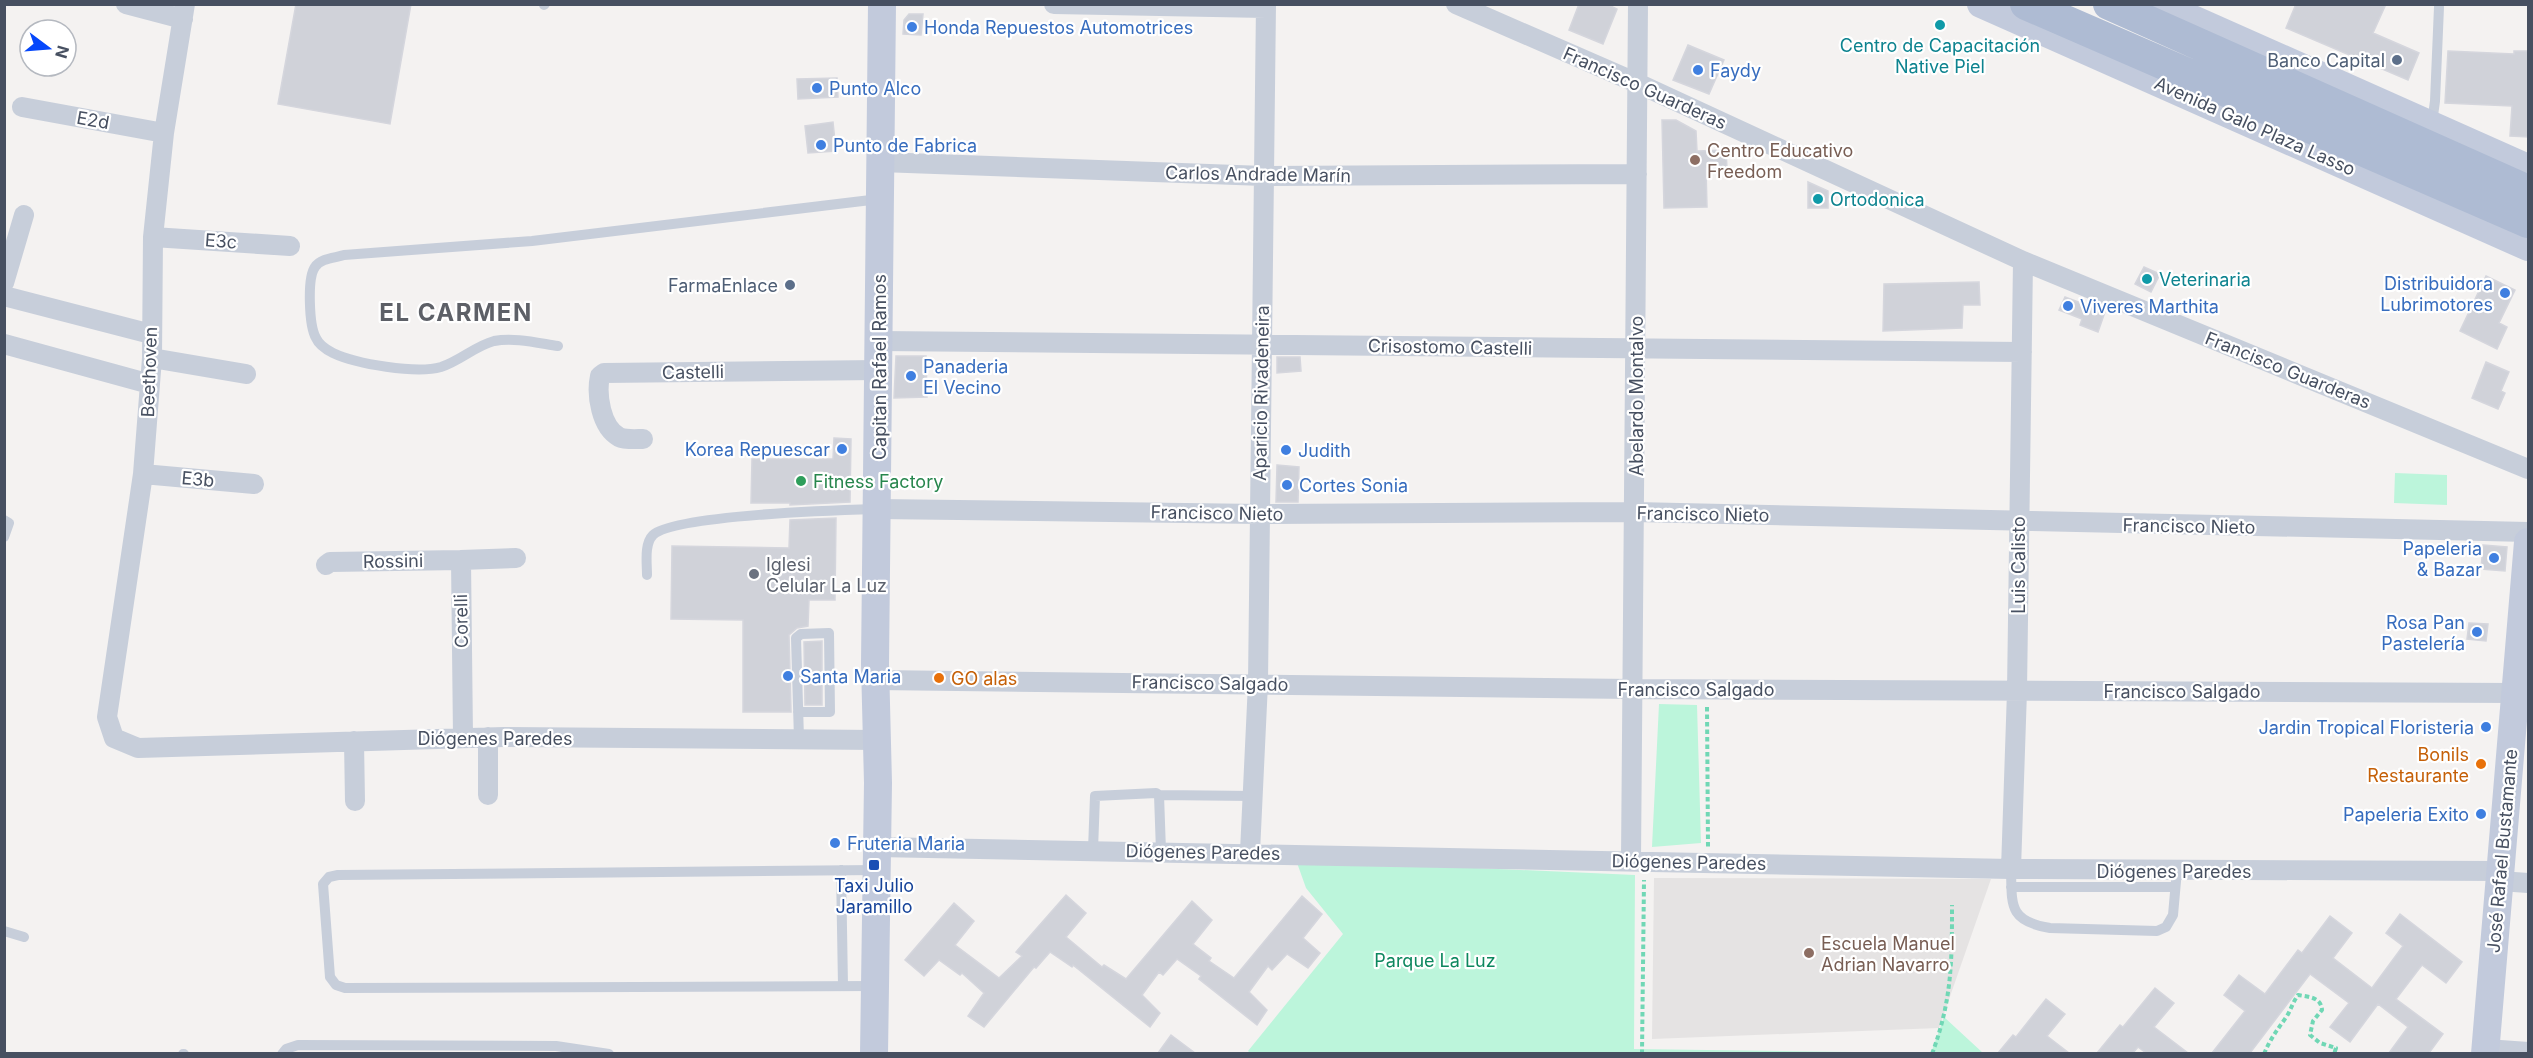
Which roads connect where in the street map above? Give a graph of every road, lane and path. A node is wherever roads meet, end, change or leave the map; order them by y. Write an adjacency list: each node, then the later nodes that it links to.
1 (126, 4): 12 (street)
2 (882, 4): 17 (street, Capitan Rafael Ramos)
3 (1054, 4): 10 (street)
4 (1456, 4): 13 (street, Francisco Guarderas)
5 (1638, 4): 13 (street, Abelardo Montalvo)
6 (1981, 4): 27 (street, Avenida Galo Plaza Lasso)
7 (2026, 4): 24 (main road, Avenida Galo Plaza Lasso)
8 (2109, 4): 21 (main road)
9 (2159, 4): 15 (street)
10 (1266, 6): 20 (street, Aparicio Rivadeneira)
11 (2439, 7): 15 (lane)
12 (184, 12): 16 (street, Beethoven)
13 (1637, 83): 19 (street, Abelardo Montalvo); 28 (street, Francisco Guarderas)
14 (22, 107): 16 (street, E2d)
15 (2432, 123): 18 (street)
16 (164, 133): 25 (street, Beethoven)
17 (880, 162): 20 (street, Carlos Andrade Marín); 22 (street, Capitan Rafael Ramos)
18 (2529, 168)
19 (1637, 174): 20 (street, Carlos Andrade Marín); 36 (street, Abelardo Montalvo)
20 (1264, 176): 34 (street, Aparicio Rivadeneira)
21 (2529, 191)
22 (880, 199): 32 (street, Capitan Rafael Ramos); 35 (lane)
23 (24, 215): 29 (street)
24 (2529, 222)
25 (153, 237): 26 (street, E3c); 31 (street, Beethoven)
26 (290, 246)
27 (2529, 247)
28 (2023, 261): 37 (street, Luis Calisto); 43 (street, Francisco Guarderas)
29 (4, 283)
30 (4, 296): 31 (street)
31 (151, 334): 38 (street, Beethoven)
32 (879, 341): 34 (street, Crisostomo Castelli); 39 (street, Capitan Rafael Ramos)
33 (4, 344): 41 (street)
34 (1262, 344): 36 (street, Crisostomo Castelli); 48 (street, Aparicio Rivadeneira)
35 (558, 346)
36 (1636, 350): 37 (street, Crisostomo Castelli); 47 (street, Abelardo Montalvo)
37 (2022, 352): 50 (street, Luis Calisto)
38 (152, 358): 40 (street); 41 (street, Beethoven)
39 (879, 370): 42 (street, Castelli); 46 (street, Capitan Rafael Ramos)
40 (246, 374)
41 (150, 384): 44 (street, Beethoven)
42 (643, 439)
43 (2529, 469)
44 (143, 474): 45 (street, E3b); 68 (street, Beethoven)
45 (254, 484)
46 (878, 508): 48 (street, Francisco Nieto); 57 (lane); 58 (street, Capitan Rafael Ramos)
47 (1635, 512): 48 (street, Francisco Nieto); 50 (street, Francisco Nieto); 60 (street, Abelardo Montalvo)
48 (1260, 513): 59 (street, Aparicio Rivadeneira)
49 (4, 520): 52 (lane)
50 (2018, 522): 51 (street, Francisco Nieto); 61 (street, Luis Calisto)
51 (2529, 532)
52 (4, 537)
53 (2528, 556): 62 (street, José Rafael Bustamante)
54 (516, 558): 55 (street)
55 (461, 560): 56 (street, Rossini); 66 (street, Corelli)
56 (326, 565)
57 (647, 575)
58 (875, 680): 59 (street, Francisco Salgado); 70 (street, Capitan Rafael Ramos)
59 (1258, 683): 60 (street, Francisco Salgado); 74 (street, Aparicio Rivadeneira)
60 (1632, 689): 61 (street, Francisco Salgado); 81 (street, Abelardo Montalvo)
61 (2017, 691): 62 (street, Francisco Salgado); 84 (street, Luis Calisto)
62 (2516, 693): 65 (street, José Rafael Bustamante)
63 (1707, 700): 79 (path)
64 (798, 712): 64 (lane); 69 (lane)
65 (2521, 723): 83 (street, José Rafael Bustamante)
66 (463, 737): 67 (street, Diógenes Paredes); 71 (street, Diógenes Paredes)
67 (488, 737): 69 (street, Diógenes Paredes); 72 (street)
68 (114, 738): 71 (street, Diógenes Paredes)
69 (799, 740): 70 (street, Diógenes Paredes)
70 (877, 740): 80 (street, Capitan Rafael Ramos)
71 (354, 741): 75 (street)
72 (488, 795)
73 (1159, 795): 74 (lane); 76 (lane); 77 (lane)
74 (1253, 796): 78 (street, Aparicio Rivadeneira)
75 (355, 801)
76 (1093, 850): 77 (street, Diógenes Paredes); 80 (street, Diógenes Paredes)
77 (1161, 851): 78 (street, Diógenes Paredes)
78 (1250, 852): 81 (street, Diógenes Paredes)
79 (1708, 853)
80 (877, 859): 82 (lane); 91 (street, Capitan Rafael Ramos)
81 (1638, 865): 84 (street, Diógenes Paredes); 97 (path)
82 (841, 870): 90 (lane); 90 (lane)
83 (2500, 876): 85 (street, Diógenes Paredes); 86 (street, Diógenes Paredes); 92 (street, José Rafael Bustamante)
84 (2011, 878): 85 (street, Diógenes Paredes); 85 (lane)
85 (2176, 879)
86 (2529, 883)
87 (1952, 905): 98 (path)
88 (4, 931): 89 (lane)
89 (24, 937)
90 (843, 986): 91 (lane)
91 (876, 986): 96 (street, Capitan Rafael Ramos)
92 (2486, 1051): 93 (street)
93 (2529, 1052)
94 (282, 1053): 95 (lane)
95 (609, 1053)
96 (874, 1053)
97 (1642, 1053)
98 (1932, 1053)
99 (2264, 1053): 100 (path)
100 (2334, 1053)

